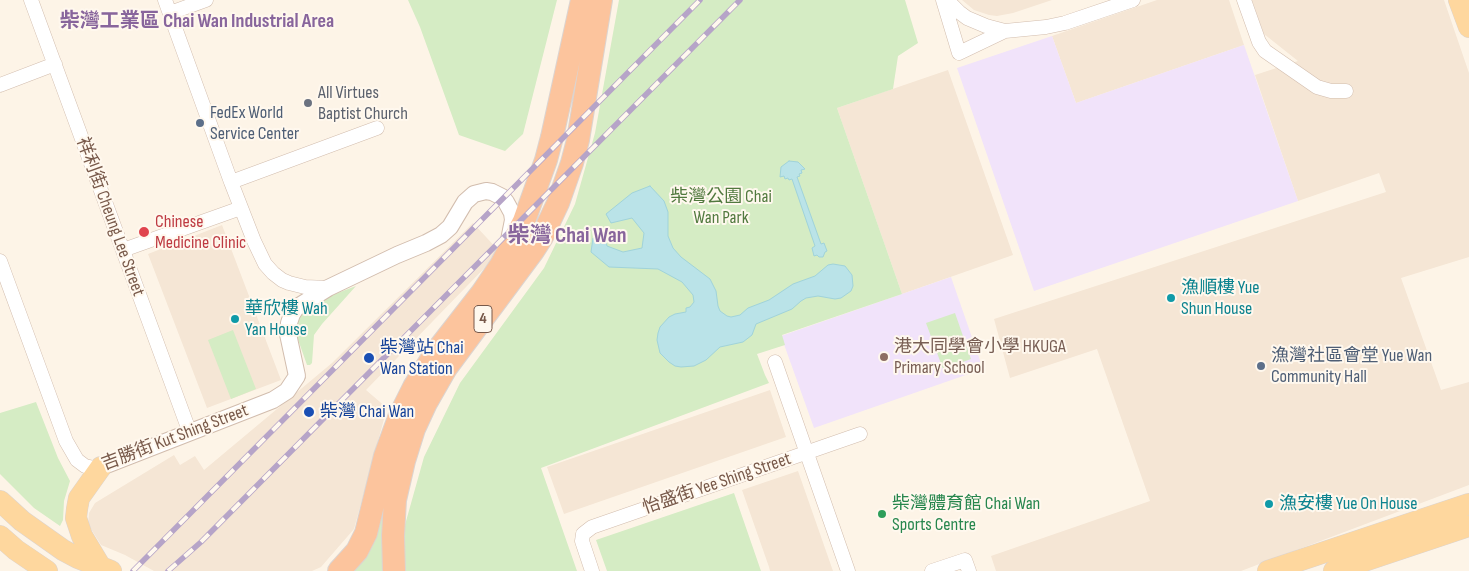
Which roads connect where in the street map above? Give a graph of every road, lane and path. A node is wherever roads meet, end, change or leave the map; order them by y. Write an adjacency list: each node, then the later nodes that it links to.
1 (31, 0): 15 (street, 祥利街 Cheung Lee Street)
2 (206, 0): 10 (street)
3 (582, 0): 23 (highway, 4)
4 (601, 0): 38 (highway, 4)
5 (943, 0): 14 (street)
6 (947, 0): 11 (street)
7 (1133, 0): 13 (street)
8 (1244, 0): 17 (street)
9 (1459, 0): 12 (main road)
10 (167, 7): 19 (street)
11 (976, 22): 13 (street); 14 (street)
12 (1469, 27)
13 (1005, 31): 14 (street)
14 (974, 46)
15 (55, 64): 16 (street); 21 (street, 祥利街 Cheung Lee Street)
16 (0, 85)
17 (1346, 90)
18 (377, 128): 19 (street)
19 (231, 182): 20 (street)
20 (241, 208): 21 (street); 24 (street)
21 (123, 250): 26 (street, 祥利街 Cheung Lee Street)
22 (0, 261): 29 (street, 吉勝街 Kut Shing Street)
23 (502, 265): 24 (street); 37 (highway, 4)
24 (328, 288): 26 (street, 吉勝街 Kut Shing Street)
25 (775, 362): 28 (street)
26 (190, 433): 29 (street, 吉勝街 Kut Shing Street)
27 (860, 434): 28 (street, 怡盛街 Yee Shing Street)
28 (807, 453): 39 (street, 怡盛街 Yee Shing Street); 40 (street)
29 (101, 468): 35 (main road)
30 (0, 501): 35 (main road)
31 (1469, 504): 42 (main road)
32 (1469, 526): 43 (main road)
33 (0, 536): 36 (main road)
34 (967, 565): 41 (street)
35 (105, 568)
36 (47, 571)
37 (339, 571)
38 (394, 571)
39 (592, 571)
40 (848, 571)
41 (932, 571)
42 (1268, 571)
43 (1334, 571)

